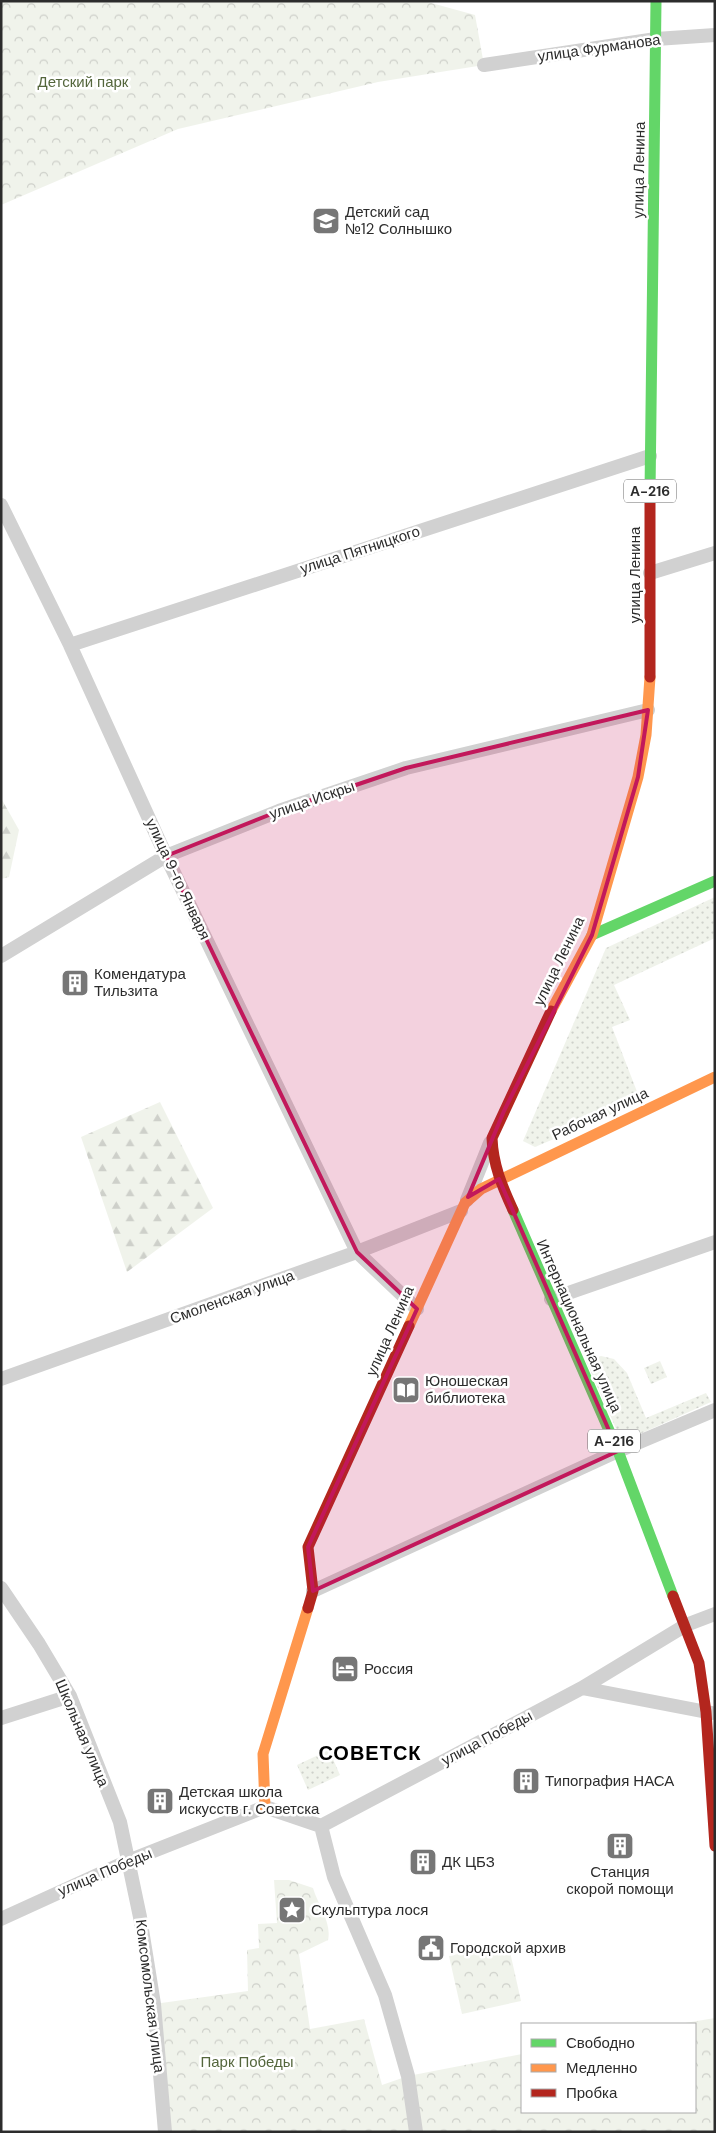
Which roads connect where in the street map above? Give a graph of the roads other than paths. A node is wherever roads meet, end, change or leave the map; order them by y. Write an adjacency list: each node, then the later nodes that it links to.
1 (656, 1): 3 (main road, улица Ленина / А-216)
2 (715, 35): 3 (street, улица Фурманова)
3 (656, 38): 4 (street, улица Фурманова); 5 (main road, улица Ленина / А-216)
4 (484, 65)
5 (650, 456): 8 (main road, улица Ленина / А-216); 9 (street, улица Пятницкого)
6 (1, 504): 9 (street, улица 9-го Января)
7 (715, 552): 8 (street)
8 (650, 573): 10 (main road, улица Ленина / А-216)
9 (70, 645): 11 (street, улица 9-го Января)
10 (648, 710): 11 (street, улица Искры); 13 (main road, улица Ленина / А-216)
11 (166, 856): 14 (street, улица Искры); 20 (street, улица 9-го Января)
12 (715, 881): 13 (main road)
13 (592, 935): 16 (main road, улица Ленина / А-216)
14 (1, 956)
15 (715, 1077): 17 (main road, Рабочая улица)
16 (492, 1138): 17 (main road, А-216); 18 (street)
17 (499, 1179): 18 (main road, улица Ленина); 21 (main road, Интернациональная улица / А-216)
18 (463, 1207): 20 (street, Смоленская улица); 22 (main road, улица Ленина)
19 (715, 1242): 21 (street)
20 (357, 1252): 22 (street); 23 (street, Смоленская улица)
21 (551, 1299): 25 (main road, Интернациональная улица / А-216)
22 (417, 1309): 27 (main road, улица Ленина)
23 (1, 1379)
24 (715, 1410): 25 (street)
25 (618, 1451): 27 (street); 29 (main road, Интернациональная улица / А-216)
26 (1, 1588): 31 (street, Школьная улица)
27 (313, 1591): 34 (main road, улица Ленина)
28 (715, 1614): 29 (street, улица Победы)
29 (686, 1625): 30 (street, улица Победы); 32 (main road, Интернациональная улица / А-216)
30 (582, 1688): 32 (street); 35 (street, улица Победы)
31 (70, 1696): 33 (street); 37 (street, Школьная улица)
32 (711, 1712): 36 (main road, А-216)
33 (1, 1718)
34 (264, 1807): 35 (street); 37 (street, улица Победы)
35 (321, 1826): 40 (street)
36 (715, 1846)
37 (128, 1861): 38 (street, улица Победы); 39 (street, Комсомольская улица)
38 (1, 1919)
39 (165, 2132)
40 (416, 2132)

